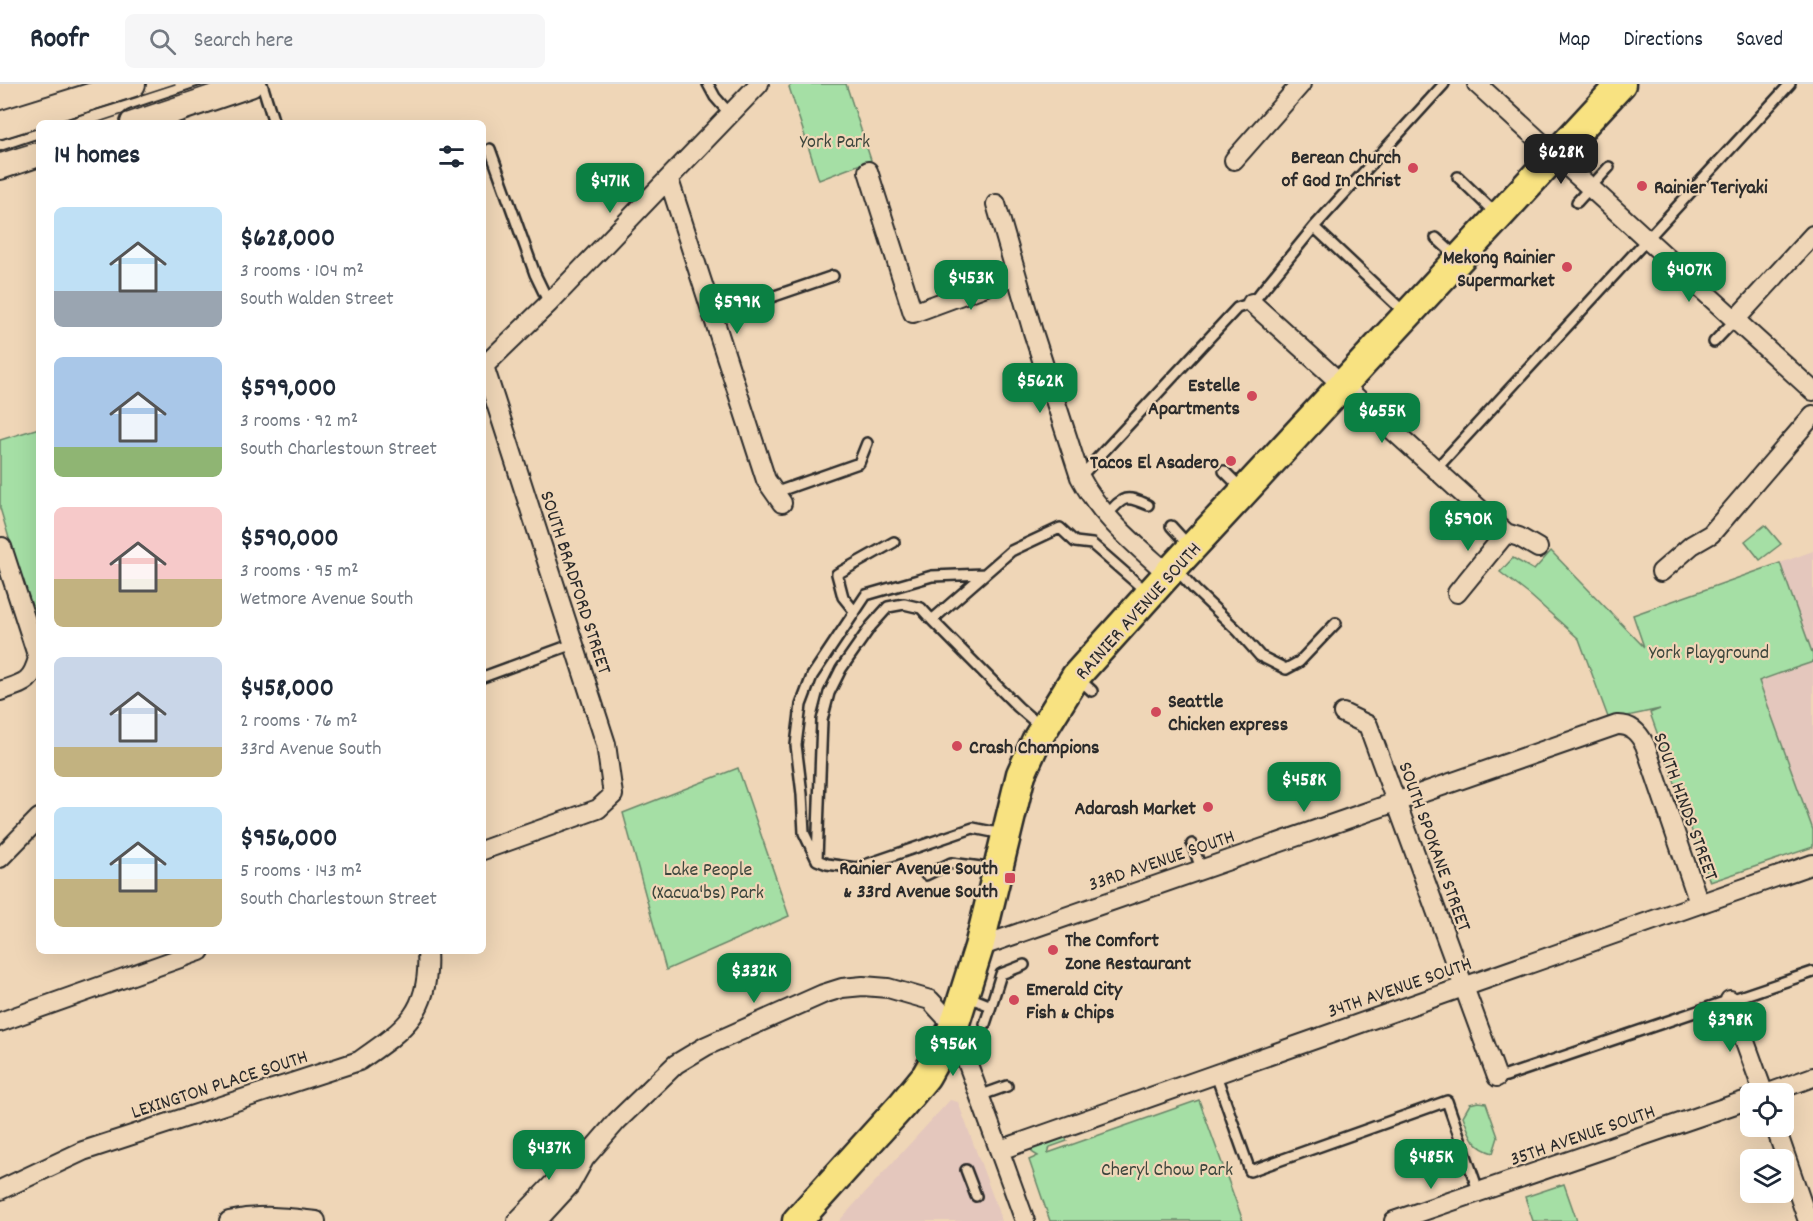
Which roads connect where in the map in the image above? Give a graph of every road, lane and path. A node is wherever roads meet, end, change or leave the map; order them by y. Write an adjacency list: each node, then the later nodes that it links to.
1 (129, 84): 14 (main road)
2 (250, 84): 12 (main road)
3 (262, 84): 13 (lane)
4 (708, 84): 11 (lane)
5 (759, 84): 11 (street)
6 (1301, 84): 18 (street)
7 (1444, 84): 28 (lane)
8 (1477, 84): 17 (street)
9 (1621, 84): 17 (main road, RAINIER AVENUE SOUTH)
10 (1790, 84): 31 (lane)
11 (729, 113): 23 (street)
12 (143, 120)
13 (273, 120)
14 (0, 125)
15 (490, 149): 35 (lane)
16 (36, 154): 19 (main road)
17 (1556, 156): 24 (street); 27 (main road, RAINIER AVENUE SOUTH)
18 (1234, 160)
19 (0, 166)
20 (1609, 167): 24 (lane)
21 (868, 171): 33 (street)
22 (1458, 177): 27 (lane)
23 (669, 180): 35 (street); 38 (street)
24 (1590, 188): 25 (lane); 31 (street)
25 (1577, 202)
26 (996, 204): 33 (street)
27 (1499, 216): 32 (main road, RAINIER AVENUE SOUTH)
28 (1314, 227): 36 (lane); 37 (lane)
29 (1813, 235): 39 (street)
30 (1436, 238): 32 (lane)
31 (1647, 240): 39 (street); 47 (lane)
32 (1459, 259): 37 (main road, RAINIER AVENUE SOUTH)
33 (1016, 275): 49 (street)
34 (833, 276): 38 (lane)
35 (549, 303): 41 (street)
36 (1252, 303): 43 (street); 49 (lane)
37 (1408, 315): 43 (main road, RAINIER AVENUE SOUTH)
38 (713, 317): 51 (street)
39 (1735, 320): 40 (lane); 44 (street)
40 (1714, 342)
41 (486, 363)
42 (486, 375): 66 (street, SOUTH BRADFORD STREET)
43 (1344, 384): 47 (street); 50 (main road, RAINIER AVENUE SOUTH)
44 (1813, 391)
45 (1813, 415): 60 (street)
46 (867, 443): 51 (lane)
47 (1436, 469): 55 (street)
48 (1224, 471): 50 (lane)
49 (1080, 477): 53 (street)
50 (1245, 491): 59 (main road, RAINIER AVENUE SOUTH)
51 (778, 498)
52 (1148, 505): 53 (lane)
53 (1106, 516): 59 (street)
54 (1171, 526): 59 (lane)
55 (1506, 533): 58 (street); 62 (street)
56 (894, 542): 63 (lane)
57 (2, 548): 67 (street)
58 (1538, 548)
59 (1171, 571): 61 (lane); 65 (lane); 73 (main road, RAINIER AVENUE SOUTH)
60 (1661, 572)
61 (984, 574): 63 (lane); 64 (lane)
62 (1457, 593)
63 (855, 612): 80 (lane)
64 (932, 620): 73 (lane); 80 (lane)
65 (1336, 623)
66 (573, 644): 69 (lane); 78 (street, SOUTH BRADFORD STREET)
67 (36, 652)
68 (36, 666): 70 (street)
69 (486, 676)
70 (0, 691)
71 (1343, 713): 74 (street, SOUTH SPOKANE STREET)
72 (1630, 727): 74 (street, 33RD AVENUE SOUTH); 85 (street, SOUTH HINDS STREET)
73 (1043, 728): 76 (main road, RAINIER AVENUE SOUTH)
74 (1395, 800): 82 (street, 33RD AVENUE SOUTH); 91 (street, SOUTH SPOKANE STREET)
75 (36, 821): 79 (street)
76 (1006, 835): 80 (lane); 83 (main road, RAINIER AVENUE SOUTH)
77 (1192, 844): 82 (lane)
78 (486, 849)
79 (0, 858)
80 (817, 860)
81 (1813, 864): 85 (street, 34TH AVENUE SOUTH)
82 (1201, 868): 86 (street, 33RD AVENUE SOUTH)
83 (998, 869): 84 (lane); 86 (main road, RAINIER AVENUE SOUTH)
84 (926, 876)
85 (1699, 903): 91 (street, 34TH AVENUE SOUTH)
86 (979, 946): 92 (main road, RAINIER AVENUE SOUTH)
87 (190, 954): 95 (street)
88 (427, 954): 110 (street, LEXINGTON PLACE SOUTH)
89 (1024, 965): 94 (lane)
90 (1813, 972): 93 (lane)
91 (1464, 987): 98 (street, 34TH AVENUE SOUTH); 99 (street, SOUTH SPOKANE STREET)
92 (964, 996): 94 (lane); 97 (main road, RAINIER AVENUE SOUTH)
93 (1730, 1000): 99 (lane); 101 (street)
94 (991, 1006): 96 (lane)
95 (0, 1022)
96 (985, 1024)
97 (954, 1026): 104 (street); 108 (street); 117 (main road, RAINIER AVENUE SOUTH)
98 (1216, 1075): 107 (street, 34TH AVENUE SOUTH); 111 (lane)
99 (1497, 1077)
100 (1813, 1077): 102 (street)
101 (1761, 1083)
102 (1794, 1084)
103 (1007, 1086): 104 (lane)
104 (979, 1096): 107 (street)
105 (1740, 1102): 111 (street, 35TH AVENUE SOUTH)
106 (1779, 1137): 120 (street)
107 (1000, 1150): 118 (street)
108 (585, 1158): 115 (street); 116 (street)
109 (966, 1170): 112 (lane)
110 (0, 1190)
111 (1479, 1193): 119 (street, 35TH AVENUE SOUTH)
112 (976, 1196)
113 (229, 1221): 114 (street)
114 (316, 1221)
115 (517, 1221)
116 (537, 1221)
117 (797, 1221)
118 (1025, 1221)
119 (1394, 1221)
120 (1808, 1221)

